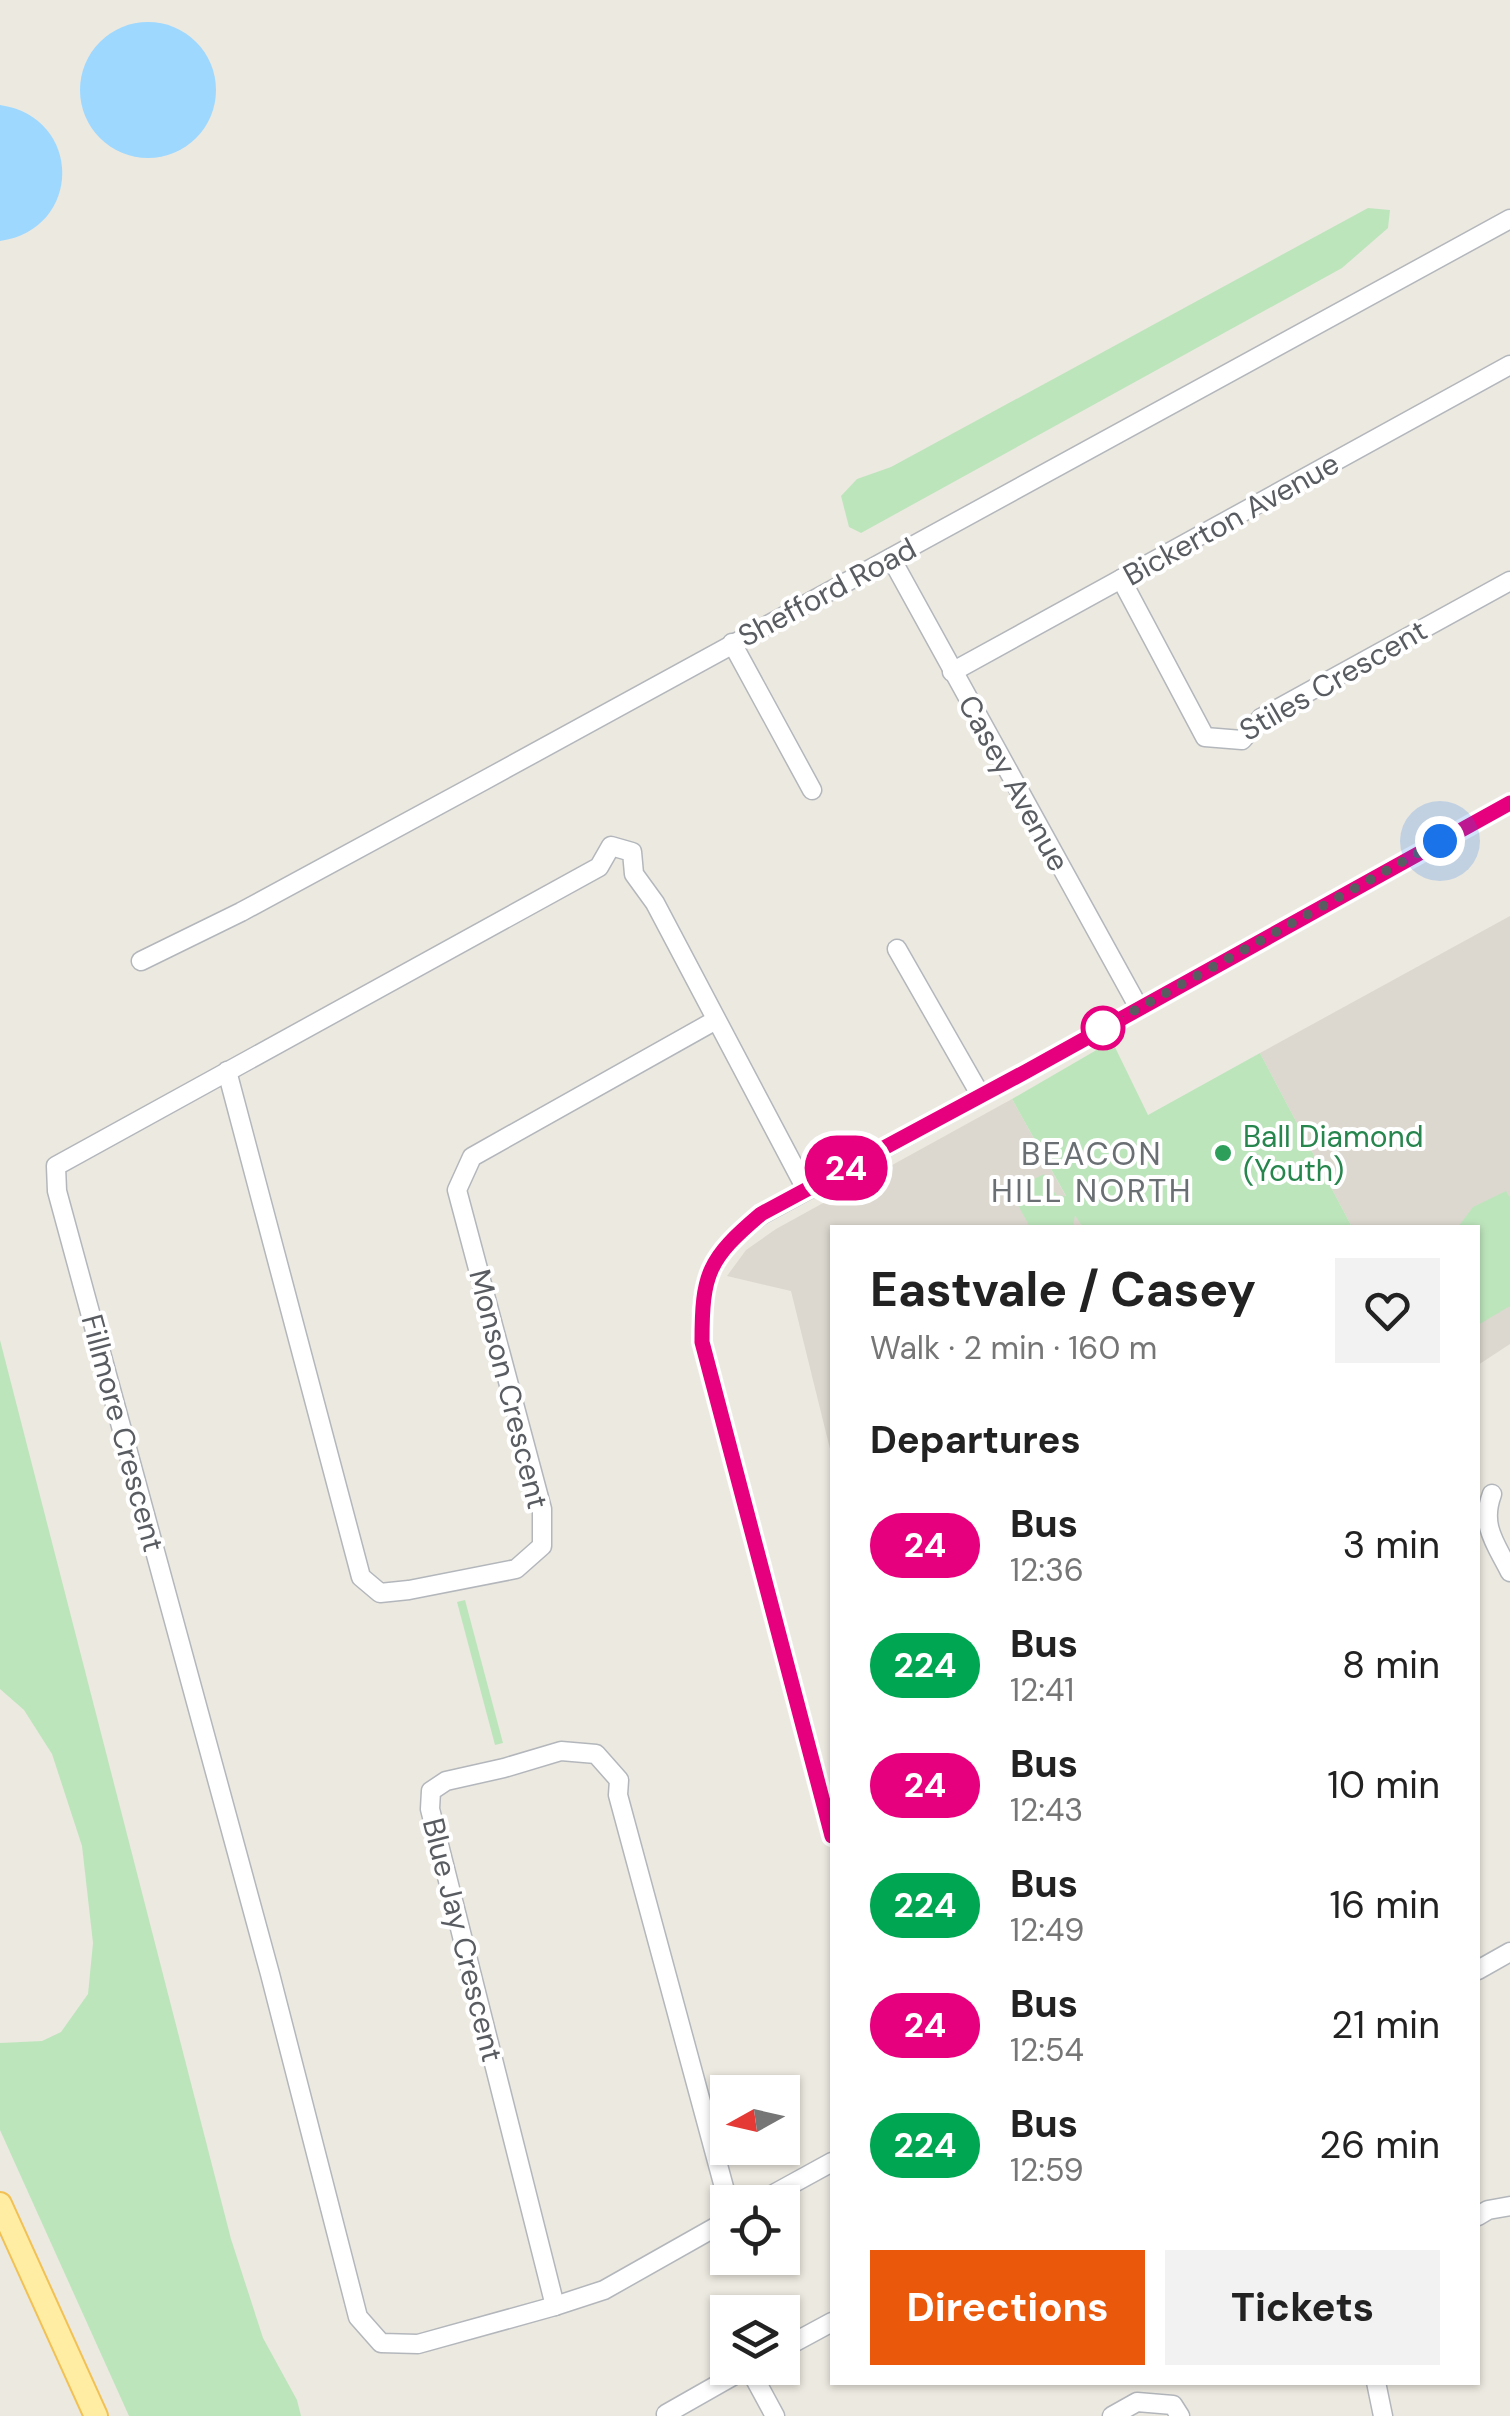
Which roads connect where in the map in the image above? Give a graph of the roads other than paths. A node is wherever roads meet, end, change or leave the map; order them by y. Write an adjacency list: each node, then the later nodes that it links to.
1 (1510, 219): 3 (street, Shefford Road)
2 (1510, 365): 4 (street, Bickerton Avenue)
3 (891, 558): 6 (street, Shefford Road); 7 (street, Casey Avenue)
4 (1121, 579): 5 (street, Stiles Crescent); 7 (street, Bickerton Avenue)
5 (1510, 581)
6 (732, 643): 8 (street); 11 (street, Shefford Road)
7 (952, 672): 12 (street, Casey Avenue)
8 (812, 790)
9 (1510, 803): 12 (street)
10 (897, 949): 15 (street)
11 (142, 961)
12 (1139, 1008): 15 (street)
13 (716, 1020): 14 (street, Fillmore Crescent); 14 (street, Monson Crescent); 16 (street, Fillmore Crescent)
14 (227, 1071): 29 (street, Fillmore Crescent)
15 (981, 1096): 16 (street)
16 (806, 1189): 19 (street)
17 (1492, 1494): 18 (street)
18 (1510, 1572)
19 (830, 1822)
20 (1510, 1952): 21 (street)
21 (1480, 1969)
22 (830, 2163): 24 (street)
23 (723, 2185): 29 (street, Blue Jay Crescent)
24 (790, 2185)
25 (0, 2204): 36 (main road)
26 (1510, 2206): 27 (street)
27 (1480, 2215)
28 (710, 2230): 29 (street, Fillmore Crescent)
29 (555, 2306)
30 (830, 2323): 31 (street)
31 (800, 2339)
32 (718, 2385): 35 (street)
33 (758, 2385): 37 (street)
34 (1377, 2385): 40 (street)
35 (666, 2414)
36 (96, 2416)
37 (776, 2416)
38 (1112, 2416): 39 (street)
39 (1180, 2416)
40 (1384, 2416)

